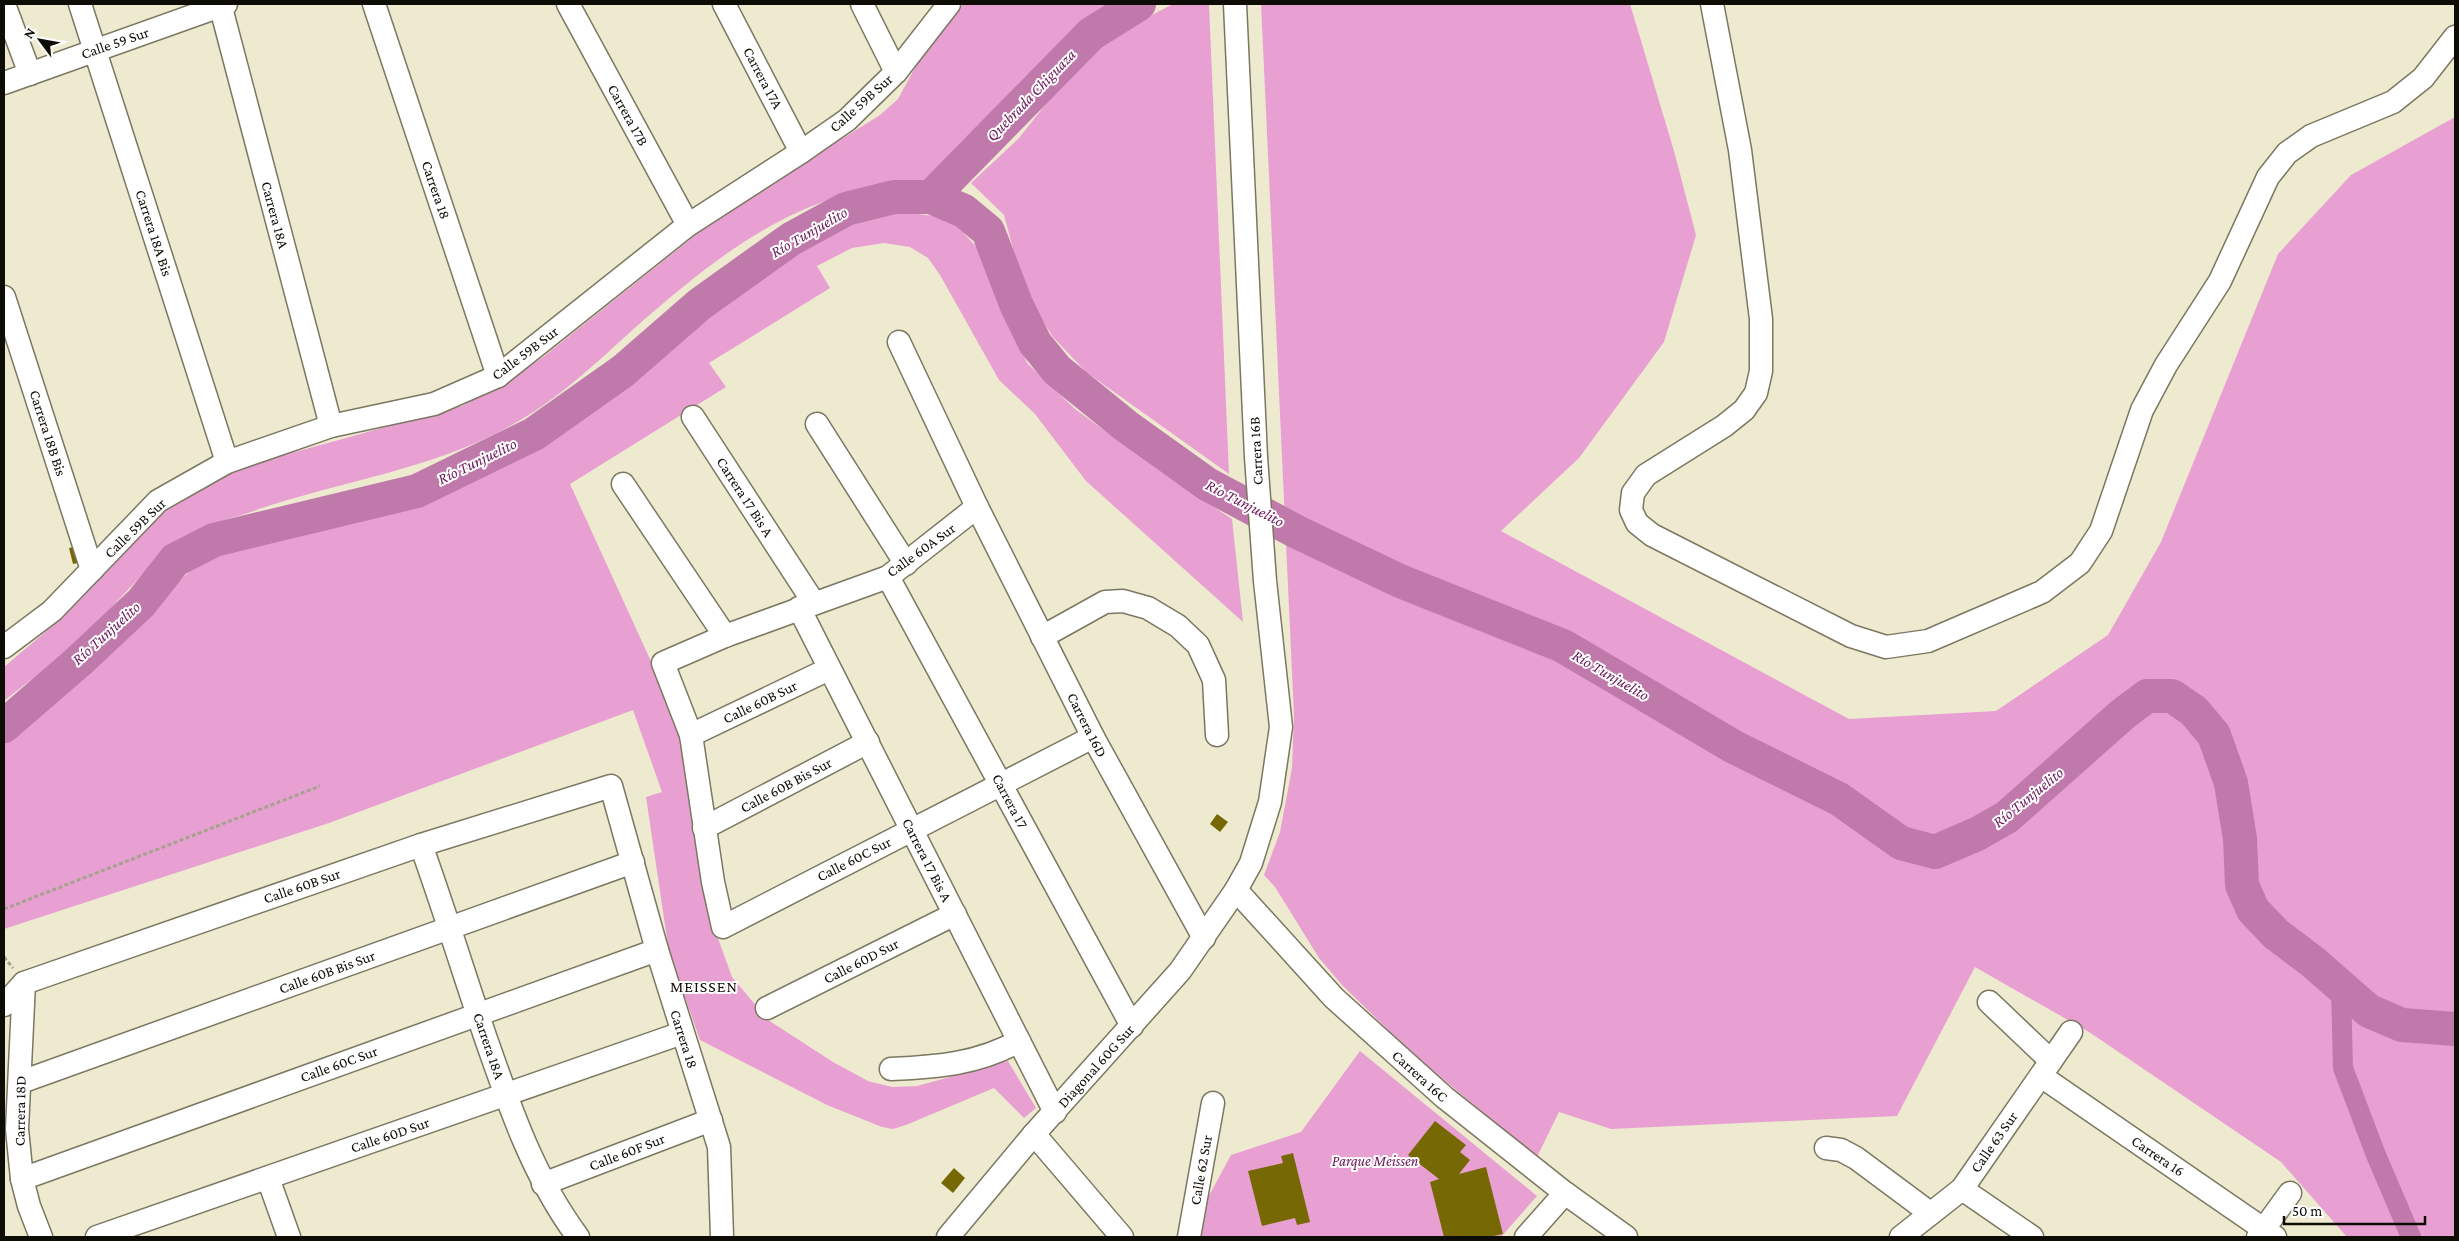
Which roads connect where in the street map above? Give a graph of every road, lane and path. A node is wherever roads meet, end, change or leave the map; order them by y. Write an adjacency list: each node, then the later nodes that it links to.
1 (4, 4): 14 (street)
2 (80, 4): 12 (street, Carrera 18A Bis)
3 (374, 4): 20 (street, Carrera 18)
4 (568, 4): 17 (street, Carrera 17B)
5 (724, 4): 16 (street, Carrera 17A)
6 (862, 4): 13 (street)
7 (949, 4): 13 (street, Calle 59B Sur)
8 (1712, 4): 11 (street)
9 (222, 5): 12 (street, Calle 59 Sur); 23 (street, Carrera 18A)
10 (1236, 8): 45 (street, Carrera 16B)
11 (2455, 37)
12 (95, 50): 14 (street, Calle 59 Sur); 24 (street, Carrera 18A Bis)
13 (896, 72): 16 (street, Calle 59B Sur)
14 (30, 74): 15 (street, Calle 59 Sur)
15 (4, 83)
16 (801, 152): 17 (street, Calle 59B Sur)
17 (688, 226): 20 (street, Calle 59B Sur)
18 (4, 297): 27 (street, Carrera 18B Bis)
19 (899, 342): 26 (street)
20 (498, 376): 23 (street, Calle 59B Sur)
21 (693, 416): 29 (street, Carrera 17 Bis A)
22 (817, 424): 28 (street, Carrera 17)
23 (331, 426): 24 (street, Calle 59B Sur)
24 (227, 462): 27 (street, Calle 59B Sur)
25 (623, 484): 30 (street)
26 (977, 507): 28 (street, Calle 60A Sur); 31 (street, Carrera 16D)
27 (92, 570): 32 (street, Calle 59B Sur)
28 (897, 570): 29 (street, Calle 60A Sur); 38 (street, Carrera 17)
29 (807, 606): 30 (street, Calle 60A Sur); 33 (street, Carrera 17 Bis A)
30 (725, 636): 34 (street, Calle 60A Sur)
31 (1042, 637): 35 (street); 36 (street, Carrera 16D)
32 (4, 647)
33 (829, 669): 34 (street, Calle 60B Sur); 37 (street, Carrera 17 Bis A)
34 (692, 735): 41 (street)
35 (1217, 735)
36 (1093, 737): 38 (street, Calle 60C Sur); 49 (street, Carrera 16D)
37 (868, 742): 41 (street, Calle 60B Bis Sur); 42 (street, Carrera 17 Bis A)
38 (1002, 784): 42 (street, Calle 60C Sur); 56 (street, Carrera 17)
39 (320, 786): 46 (path)
40 (611, 786): 43 (street, Calle 60B Sur); 44 (street, Carrera 18)
41 (704, 828): 42 (street, Calle 60C Sur)
42 (912, 829): 47 (street, Carrera 17 Bis A)
43 (421, 845): 48 (street, Carrera 18A); 51 (street, Calle 60B Sur)
44 (633, 862): 48 (street, Calle 60B Bis Sur); 50 (street, Carrera 18)
45 (1236, 890): 49 (street, Diagonal 60G Sur); 75 (street, Carrera 16C)
46 (4, 909)
47 (954, 914): 54 (street, Calle 60D Sur); 59 (street, Carrera 17 Bis A)
48 (450, 928): 55 (street, Carrera 18A); 62 (street, Calle 60B Bis Sur)
49 (1204, 938): 56 (street, Diagonal 60G Sur)
50 (657, 950): 55 (street, Calle 60C Sur); 58 (street, Carrera 18)
51 (24, 983): 53 (street, Calle 60B Sur); 62 (street, Carrera 18D)
52 (1989, 1002): 60 (street, Carrera 16)
53 (4, 1005)
54 (767, 1008)
55 (478, 1013): 63 (street, Carrera 18A); 71 (street, Calle 60C Sur)
56 (1132, 1026): 65 (street, Diagonal 60G Sur)
57 (2071, 1032): 60 (street, Calle 63 Sur)
58 (682, 1033): 63 (street, Calle 60D Sur); 66 (street, Carrera 18)
59 (1019, 1041): 61 (street); 65 (street, Carrera 17 Bis A)
60 (2046, 1068): 73 (street, Calle 63 Sur); 77 (street, Carrera 16)
61 (891, 1069)
62 (20, 1082): 68 (street, Carrera 18D)
63 (505, 1095): 70 (street, Calle 60D Sur); 72 (street, Carrera 18A)
64 (1213, 1103): 85 (street, Calle 62 Sur)
65 (1055, 1112): 67 (street, Diagonal 60G Sur)
66 (711, 1120): 72 (street, Calle 60F Sur); 82 (street, Carrera 18)
67 (1034, 1134): 83 (street, Diagonal 60G Sur); 84 (street)
68 (10, 1136): 71 (street, Carrera 18D)
69 (1826, 1148): 76 (street)
70 (268, 1178): 79 (street, Calle 60D Sur); 80 (street)
71 (22, 1179): 78 (street, Carrera 18D)
72 (543, 1184): 81 (street, Carrera 18A)
73 (1962, 1189): 76 (street, Calle 63 Sur); 89 (street)
74 (2290, 1193): 77 (street)
75 (1565, 1194): 86 (street); 87 (street, Carrera 16C)
76 (1930, 1213): 88 (street, Calle 63 Sur)
77 (2266, 1234)
78 (41, 1237)
79 (97, 1237)
80 (288, 1237)
81 (578, 1237)
82 (722, 1237)
83 (948, 1237)
84 (1122, 1237)
85 (1189, 1237)
86 (1526, 1237)
87 (1626, 1237)
88 (1901, 1237)
89 (2032, 1237)

